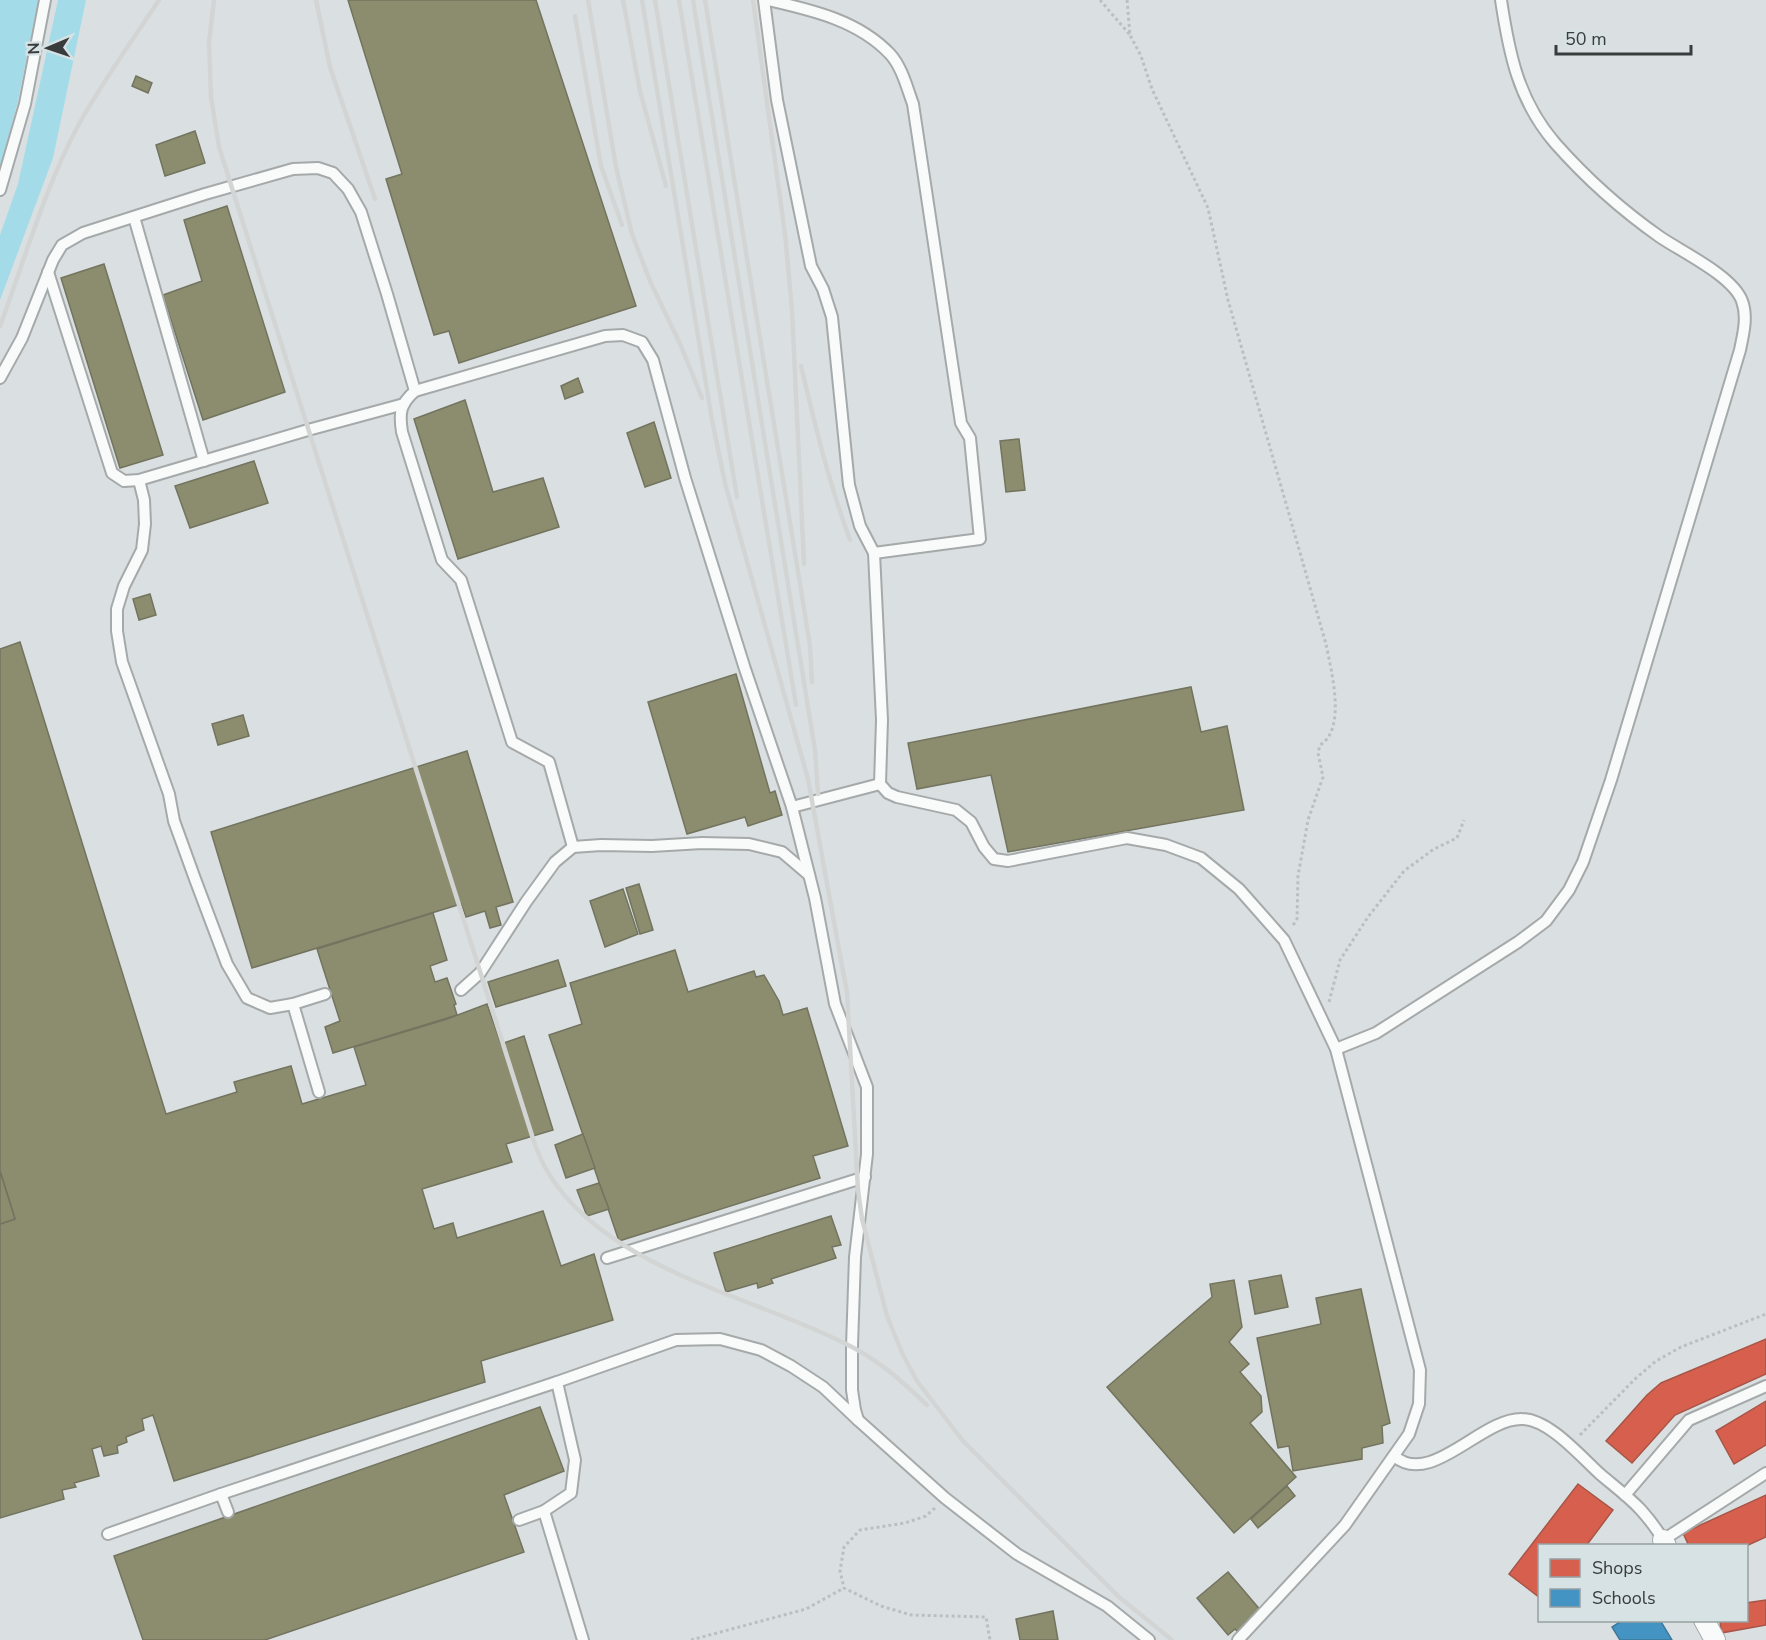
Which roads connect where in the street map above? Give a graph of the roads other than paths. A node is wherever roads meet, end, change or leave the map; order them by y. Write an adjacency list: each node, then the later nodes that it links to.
1 (45, 0): 4 (lane)
2 (766, 0): 12 (lane); 12 (lane)
3 (1501, 0): 20 (lane)
4 (0, 190)
5 (134, 217): 6 (lane); 8 (lane); 10 (lane)
6 (48, 272): 7 (lane); 11 (lane)
7 (0, 378)
8 (415, 391): 9 (lane); 14 (lane)
9 (404, 404): 10 (lane); 15 (lane)
10 (204, 461): 11 (lane)
11 (140, 480): 19 (lane)
12 (874, 553): 13 (lane)
13 (880, 784): 14 (lane); 20 (lane)
14 (792, 807): 16 (lane)
15 (573, 847): 16 (lane); 17 (lane)
16 (810, 875): 22 (lane)
17 (461, 990)
18 (325, 994): 19 (lane)
19 (293, 1004): 21 (lane)
20 (1336, 1048): 27 (lane)
21 (319, 1092)
22 (865, 1177): 23 (lane); 26 (lane)
23 (607, 1258)
24 (557, 1382): 26 (lane); 29 (lane); 31 (lane)
25 (1766, 1386): 30 (lane)
26 (858, 1420): 38 (lane)
27 (1394, 1456): 30 (lane); 39 (lane)
28 (1766, 1473): 35 (lane)
29 (221, 1494): 32 (lane); 34 (lane)
30 (1625, 1495): 35 (lane)
31 (544, 1511): 33 (lane); 37 (lane)
32 (228, 1512)
33 (519, 1520)
34 (108, 1534)
35 (1665, 1542)
36 (1705, 1622): 40 (street)
37 (583, 1640)
38 (1149, 1640)
39 (1238, 1640)
40 (1715, 1640)

